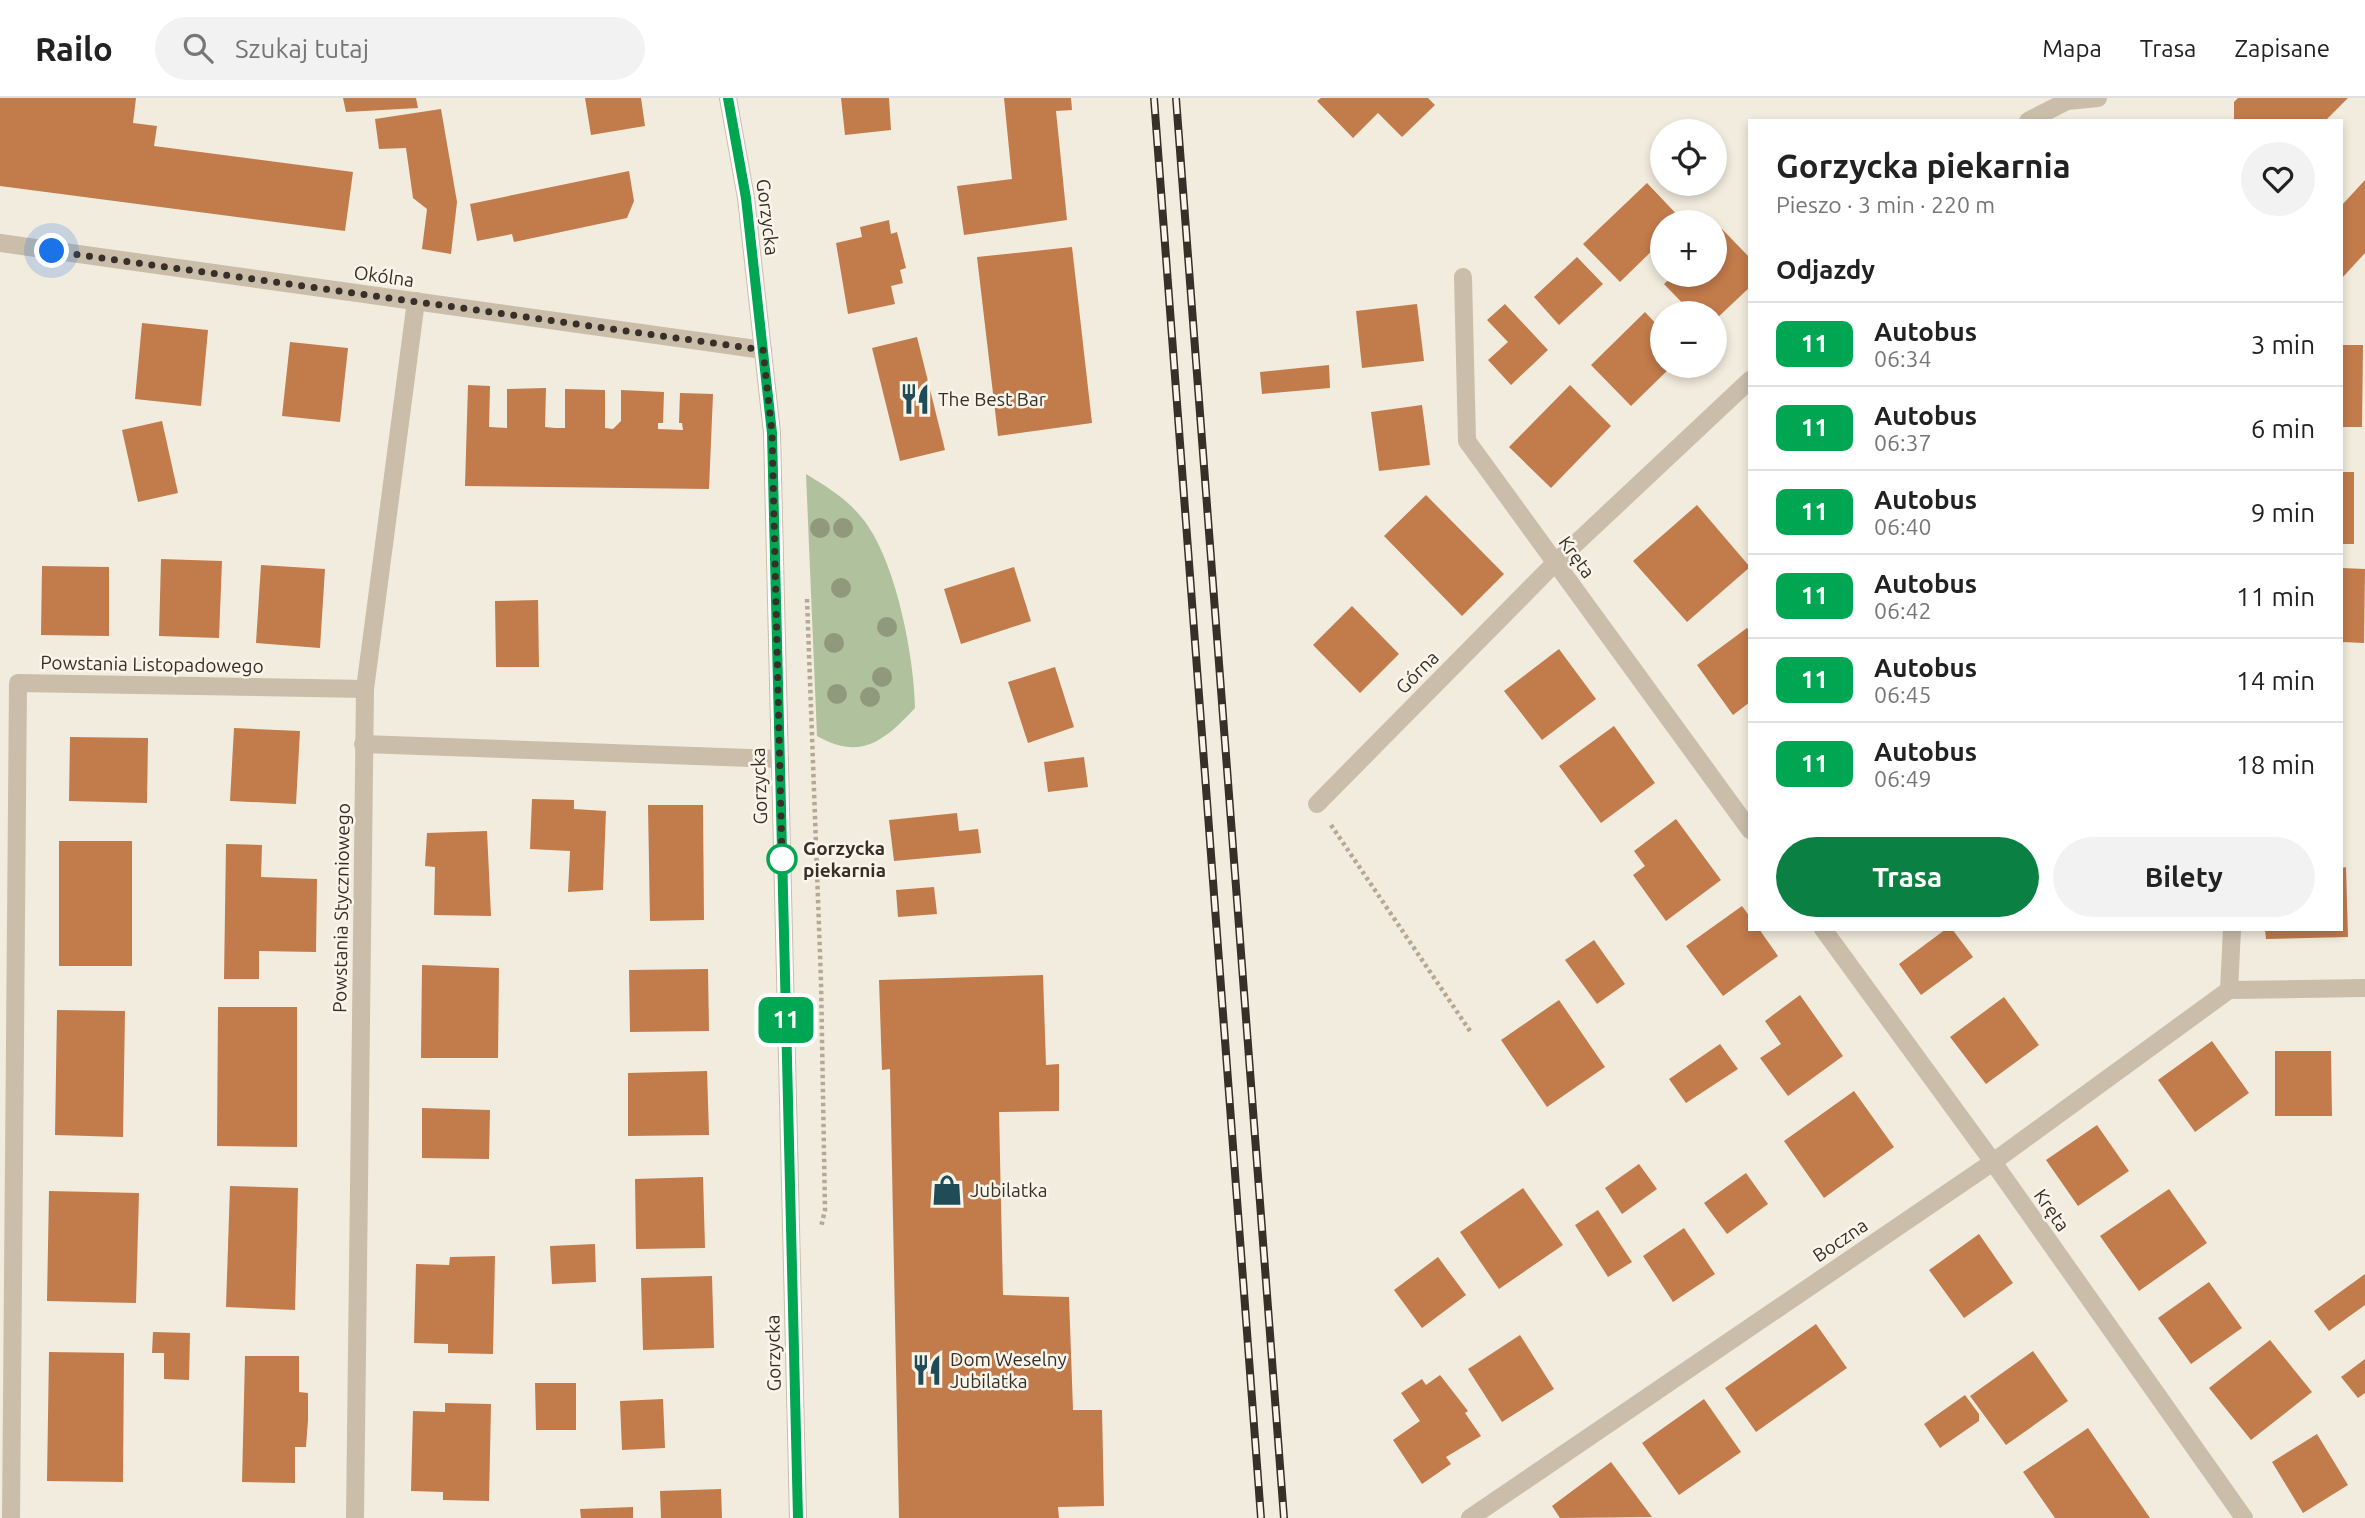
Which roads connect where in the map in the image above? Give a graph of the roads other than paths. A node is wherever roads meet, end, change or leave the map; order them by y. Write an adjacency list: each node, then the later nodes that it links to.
1 (728, 98): 7 (street, Gorzycka)
2 (2098, 98): 3 (street)
3 (2032, 119)
4 (0, 243): 6 (street, Okólna)
5 (1463, 277): 9 (street, Kręta)
6 (416, 301): 7 (street, Okólna); 10 (street, Powstania Styczniowego)
7 (763, 350): 12 (street, Gorzycka)
8 (1748, 382): 9 (street, Górna)
9 (1555, 563): 13 (street, Górna); 14 (street, Kręta)
10 (365, 689): 11 (street, Powstania Styczniowego); 20 (street, Powstania Listopadowego)
11 (363, 744): 12 (street); 21 (street, Powstania Styczniowego)
12 (780, 759): 22 (street, Gorzycka)
13 (1317, 804)
14 (1748, 827)
15 (1824, 931): 19 (street, Kręta)
16 (2232, 931): 18 (street)
17 (2365, 988): 18 (street)
18 (2229, 989): 19 (street, Boczna)
19 (1993, 1162): 23 (street, Boczna); 24 (street, Kręta)
20 (11, 1518)
21 (355, 1518)
22 (798, 1518)
23 (1470, 1518)
24 (2244, 1518)

